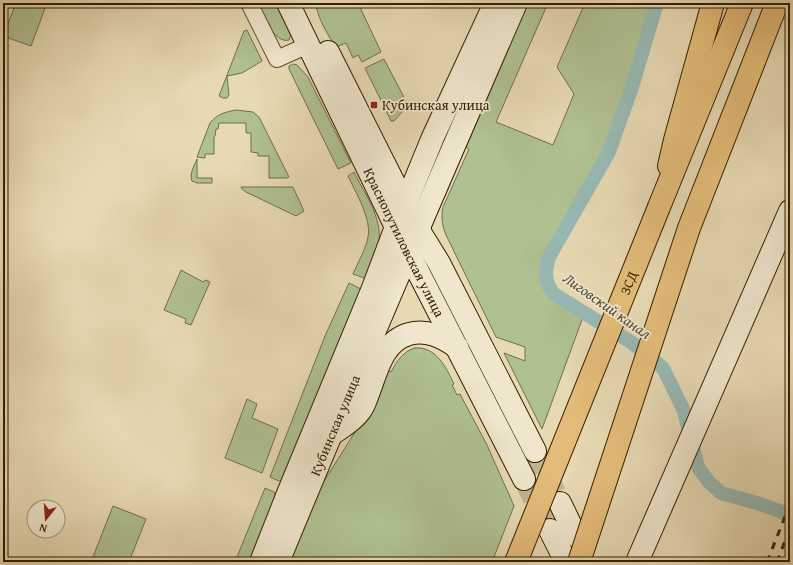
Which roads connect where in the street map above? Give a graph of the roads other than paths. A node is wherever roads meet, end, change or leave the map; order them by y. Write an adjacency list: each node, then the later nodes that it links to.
1 (249, 3): 9 (street)
2 (288, 3): 9 (main road, Краснопутиловская улица)
3 (304, 3): 10 (main road, Краснопутиловская улица)
4 (495, 3): 10 (main road, Кубинская улица)
5 (516, 3): 14 (main road, Кубинская улица)
6 (713, 3): 11 (main road)
7 (742, 3): 11 (main road, ЗСД)
8 (777, 3): 27 (main road, bridge)
9 (308, 45): 13 (main road, Краснопутиловская улица)
10 (405, 205): 13 (main road, Кубинская улица); 14 (main road, Краснопутиловская улица)
11 (659, 207): 25 (main road, ЗСД, bridge)
12 (790, 211): 28 (main road)
13 (396, 227): 15 (main road, Краснопутиловская улица); 23 (main road, Кубинская улица)
14 (418, 229): 15 (main road, Кубинская улица); 18 (main road, Краснопутиловская улица)
15 (408, 252): 16 (main road, Краснопутиловская улица); 17 (main road, Кубинская улица)
16 (457, 347): 17 (main road); 19 (main road, Краснопутиловская улица)
17 (330, 436): 24 (main road, Кубинская улица)
18 (535, 451)
19 (524, 479)
20 (560, 503): 22 (main road)
21 (550, 530): 26 (main road)
22 (576, 536)
23 (261, 562)
24 (278, 562)
25 (516, 562)
26 (566, 562)
27 (579, 562)
28 (637, 562)

